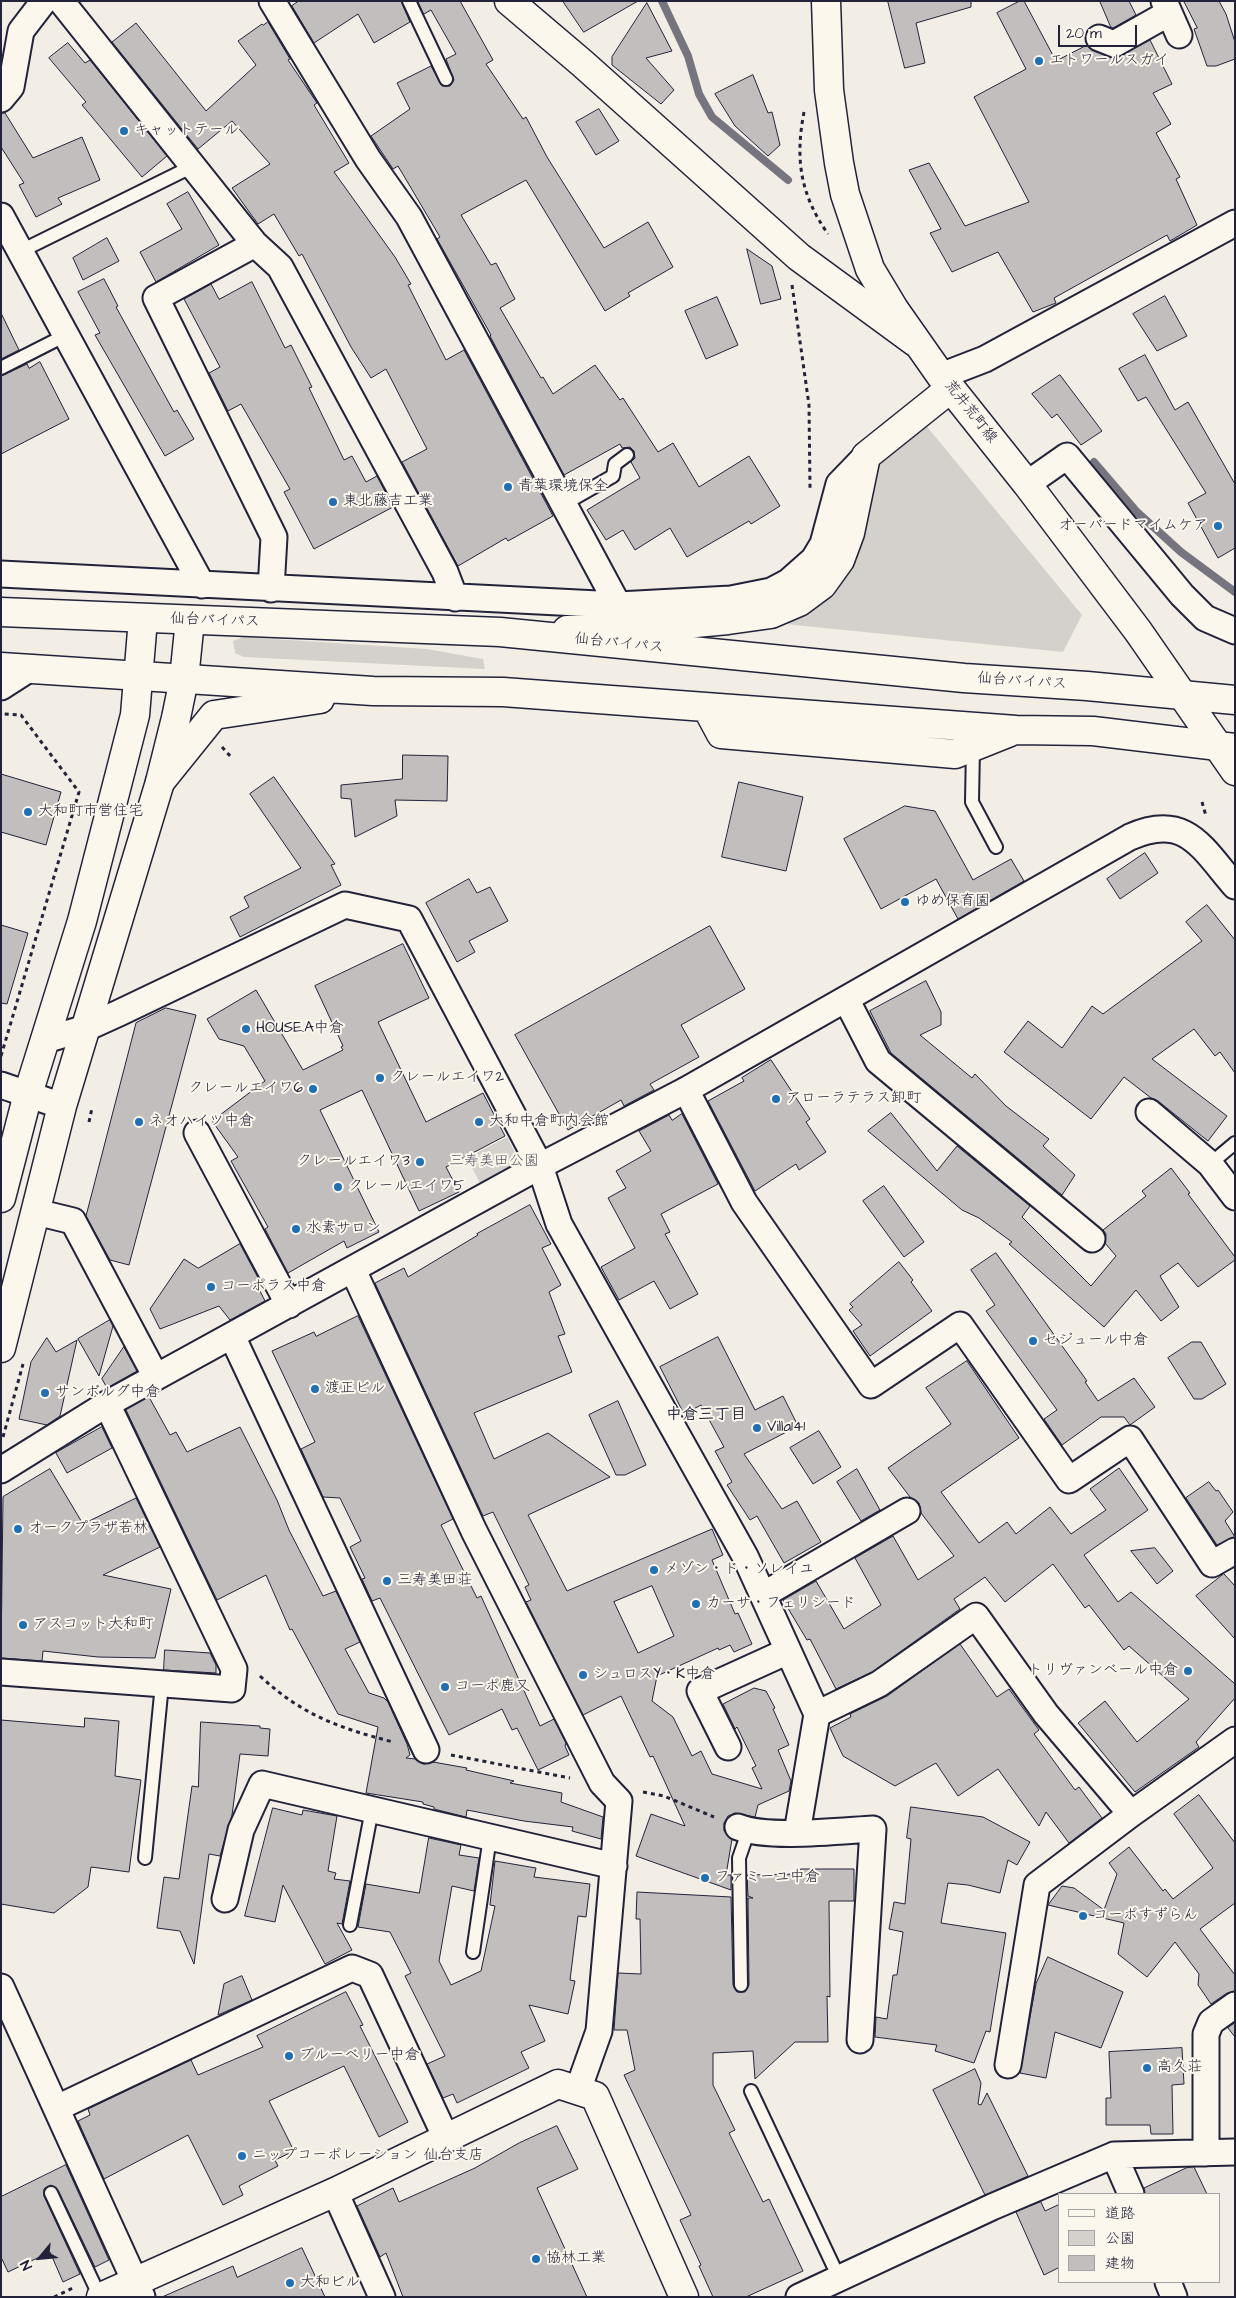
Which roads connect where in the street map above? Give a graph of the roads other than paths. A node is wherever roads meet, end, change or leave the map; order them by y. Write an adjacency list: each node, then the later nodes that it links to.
1 (44, 1): 10 (street)
2 (61, 1): 11 (street)
3 (272, 1): 23 (street)
4 (410, 1): 9 (lane)
5 (509, 1): 17 (main road)
6 (826, 1): 17 (main road, 荒井荒町線)
7 (1170, 16): 8 (street)
8 (1099, 38)
9 (446, 79)
10 (1, 99)
11 (193, 166): 14 (street); 15 (lane)
12 (1, 216): 15 (street)
13 (1235, 223): 19 (street)
14 (255, 244): 26 (street); 27 (street)
15 (21, 251): 16 (street)
16 (66, 335): 18 (lane); 25 (street)
17 (922, 348): 19 (main road, 荒井荒町線)
18 (1, 368)
19 (946, 382): 21 (main road); 22 (main road, 荒井荒町線)
20 (627, 455): 23 (lane)
21 (866, 456): 28 (street); 33 (main road)
22 (1027, 484): 32 (street); 40 (main road, 荒井荒町線)
23 (564, 504): 28 (street)
24 (1, 574): 25 (street)
25 (202, 585): 26 (street)
26 (270, 589): 27 (street)
27 (455, 598): 28 (street)
28 (618, 605)
29 (1, 612): 30 (main road, 仙台バイパス)
30 (143, 619): 31 (main road, 仙台バイパス); 36 (main road)
31 (190, 620): 33 (main road, 仙台バイパス); 37 (main road)
32 (1235, 631)
33 (500, 632): 40 (main road, 仙台バイパス)
34 (1, 667): 35 (main road)
35 (29, 669): 36 (main road); 38 (street)
36 (139, 676): 37 (main road); 52 (main road)
37 (184, 679): 39 (main road); 47 (main road)
38 (1, 687)
39 (373, 691): 42 (main road); 47 (main road)
40 (1182, 696): 41 (main road, 仙台バイパス); 45 (main road, 荒井荒町線)
41 (1235, 700)
42 (707, 708): 43 (main road); 44 (main road)
43 (1016, 730): 44 (main road); 45 (main road)
44 (973, 747): 48 (lane)
45 (1226, 747): 46 (main road, 荒井荒町線)
46 (1235, 772)
47 (160, 782): 51 (main road)
48 (996, 847)
49 (1235, 886): 50 (street)
50 (846, 999): 54 (street); 65 (street)
51 (86, 1028): 52 (street); 56 (main road); 61 (street)
52 (45, 1040): 55 (main road)
53 (1, 1085): 55 (street)
54 (686, 1090): 61 (street); 74 (street)
55 (28, 1094): 56 (street); 63 (main road)
56 (62, 1106): 64 (main road)
57 (1149, 1112): 60 (street)
58 (196, 1133): 67 (street)
59 (1235, 1143): 60 (lane)
60 (1210, 1164): 62 (street)
61 (540, 1166): 66 (street); 75 (street)
62 (1235, 1197)
63 (1, 1198)
64 (36, 1212): 69 (main road); 70 (street)
65 (1092, 1239)
66 (353, 1270): 67 (street); 89 (street)
67 (289, 1305): 68 (street)
68 (232, 1336): 70 (street); 82 (street)
69 (1, 1348)
70 (156, 1377): 71 (street)
71 (107, 1404): 72 (street); 78 (street)
72 (1, 1470)
73 (907, 1511): 75 (street)
74 (1235, 1551)
75 (763, 1595): 76 (street)
76 (788, 1652): 79 (street); 81 (street)
77 (1, 1672): 78 (street)
78 (162, 1684): 88 (lane)
79 (817, 1714): 84 (street); 86 (street)
80 (1235, 1740): 84 (street)
81 (728, 1747)
82 (426, 1750)
83 (372, 1810): 87 (street); 90 (street); 91 (lane)
84 (1131, 1814): 97 (street)
85 (743, 1829): 86 (street); 93 (lane)
86 (797, 1833): 96 (street)
87 (490, 1837): 89 (street); 92 (lane)
88 (145, 1858)
89 (614, 1866): 98 (street)
90 (225, 1899)
91 (350, 1925)
92 (473, 1952)
93 (741, 1985)
94 (1, 1987): 100 (street)
95 (1235, 2005): 103 (street)
96 (860, 2040)
97 (1008, 2065)
98 (578, 2090): 101 (main road); 113 (main road)
99 (751, 2092): 108 (lane)
100 (57, 2108): 101 (street); 110 (street)
101 (446, 2138): 105 (main road)
102 (1235, 2152): 103 (street)
103 (1206, 2153): 104 (street)
104 (1114, 2155): 107 (street); 108 (street)
105 (336, 2192): 110 (main road); 112 (street)
106 (51, 2193): 111 (lane)
107 (1131, 2193)
108 (839, 2278): 114 (street)
109 (1168, 2283): 115 (street)
110 (138, 2289): 111 (main road)
111 (101, 2297)
112 (382, 2297)
113 (684, 2297)
114 (799, 2297)
115 (1174, 2297)

